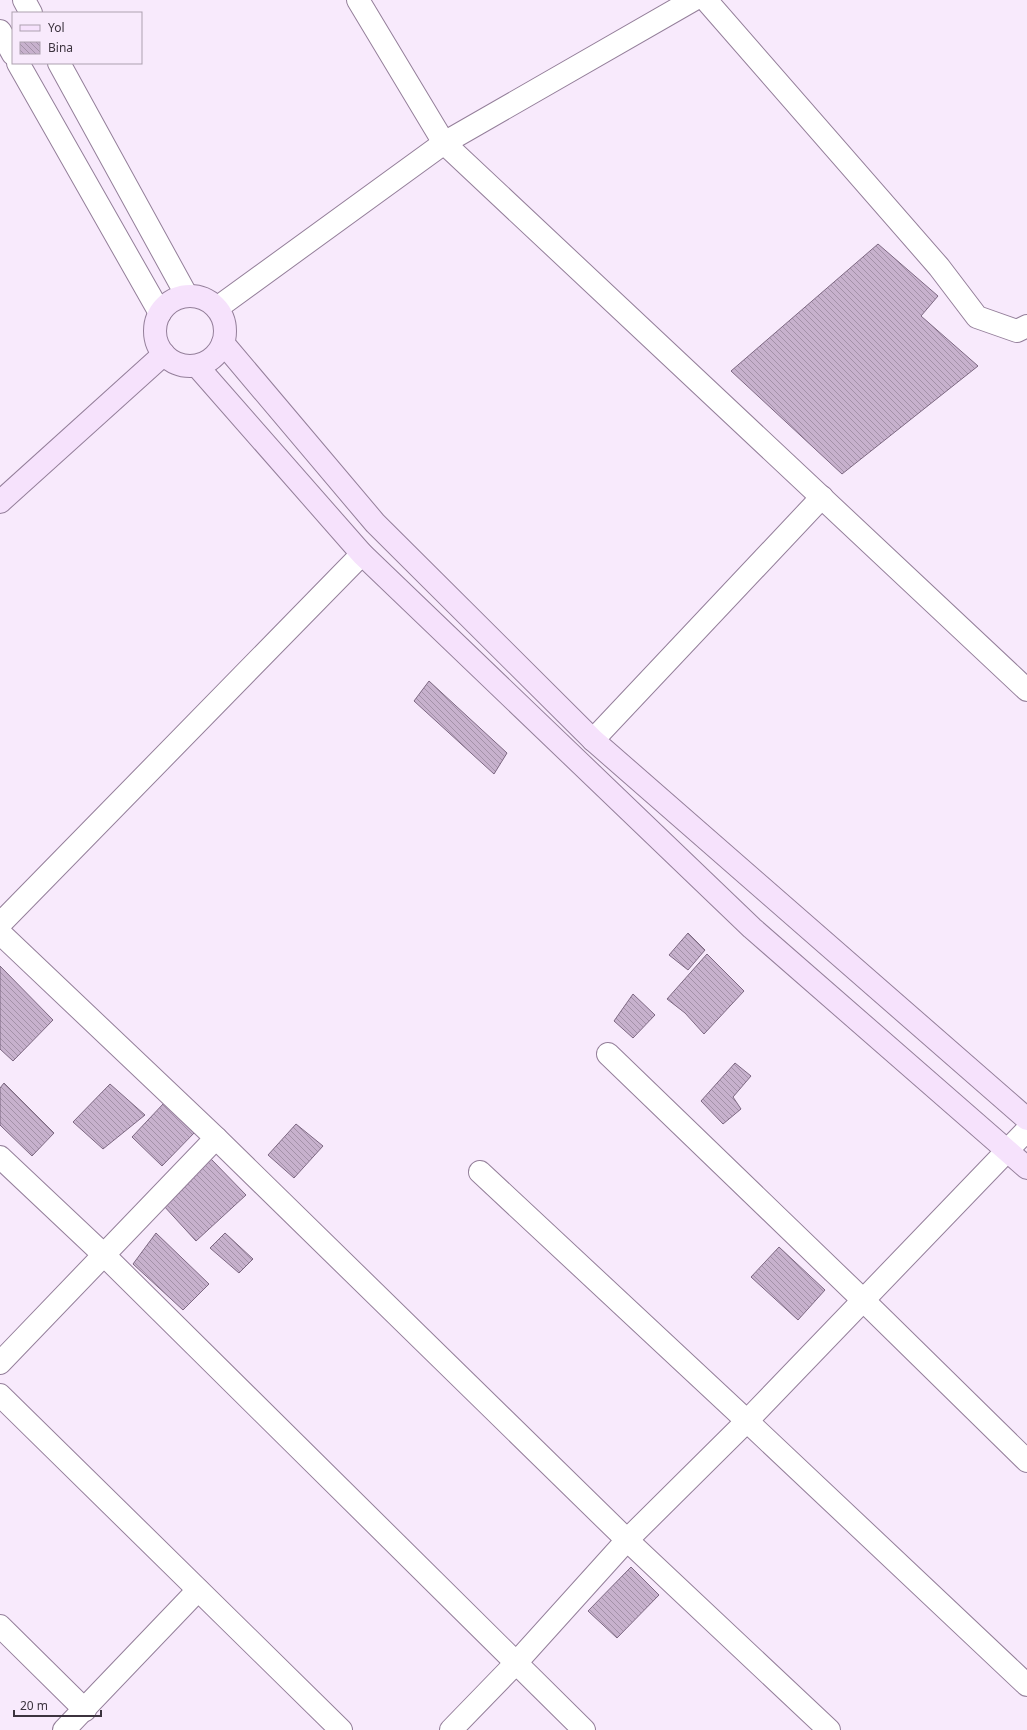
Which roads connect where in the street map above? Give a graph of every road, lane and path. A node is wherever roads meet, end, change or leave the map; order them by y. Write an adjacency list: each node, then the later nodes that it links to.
1 (24, 0): 5 (street)
2 (358, 0): 10 (street)
3 (693, 0): 10 (street)
4 (706, 0): 14 (street)
5 (30, 12)
6 (0, 31): 7 (street)
7 (12, 52)
8 (19, 64): 13 (street)
9 (60, 64): 11 (street)
10 (444, 143): 12 (street); 18 (street)
11 (187, 296): 12 (main road); 13 (main road)
12 (217, 308): 15 (main road)
13 (160, 313): 16 (main road)
14 (1027, 326)
15 (223, 343): 17 (main road); 22 (main road)
16 (164, 354): 17 (main road); 19 (main road)
17 (197, 366): 20 (main road)
18 (822, 497): 21 (street); 22 (street)
19 (0, 502)
20 (362, 554): 23 (street); 29 (main road)
21 (1027, 690)
22 (594, 740): 26 (main road)
23 (0, 924)
24 (0, 933): 28 (street)
25 (608, 1054): 34 (street)
26 (1027, 1118)
27 (1027, 1130): 29 (street)
28 (216, 1138): 33 (street); 39 (street)
29 (1008, 1150): 31 (main road); 34 (street)
30 (0, 1157): 33 (street)
31 (1027, 1168)
32 (480, 1172): 37 (street)
33 (104, 1255): 35 (street); 42 (street)
34 (863, 1300): 37 (street); 38 (street)
35 (0, 1363)
36 (0, 1395): 40 (street)
37 (747, 1420): 39 (street); 43 (street)
38 (1027, 1461)
39 (627, 1540): 42 (street); 49 (street)
40 (198, 1590): 44 (street); 46 (street)
41 (0, 1626): 44 (street)
42 (516, 1663): 47 (street); 48 (street)
43 (1027, 1686)
44 (85, 1710): 45 (street)
45 (64, 1730)
46 (341, 1730)
47 (451, 1730)
48 (584, 1730)
49 (829, 1730)

